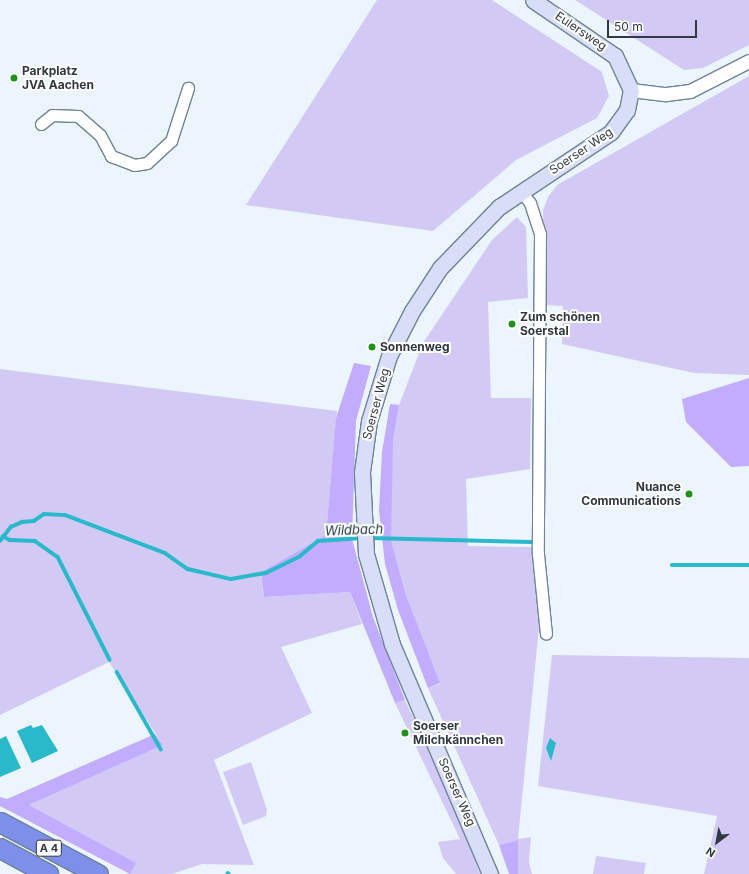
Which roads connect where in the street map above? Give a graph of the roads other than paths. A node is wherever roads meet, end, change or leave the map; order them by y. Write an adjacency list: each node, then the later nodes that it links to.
1 (534, 0): 4 (main road, Eulersweg)
2 (749, 61): 4 (street)
3 (188, 88): 5 (street)
4 (631, 90): 6 (main road, Soerser Weg)
5 (41, 124)
6 (521, 191): 7 (street); 12 (main road, Soerser Weg)
7 (546, 634)
8 (0, 822): 11 (highway, A 4)
9 (0, 848): 10 (highway, A 4)
10 (48, 874)
11 (98, 874)
12 (490, 874)

